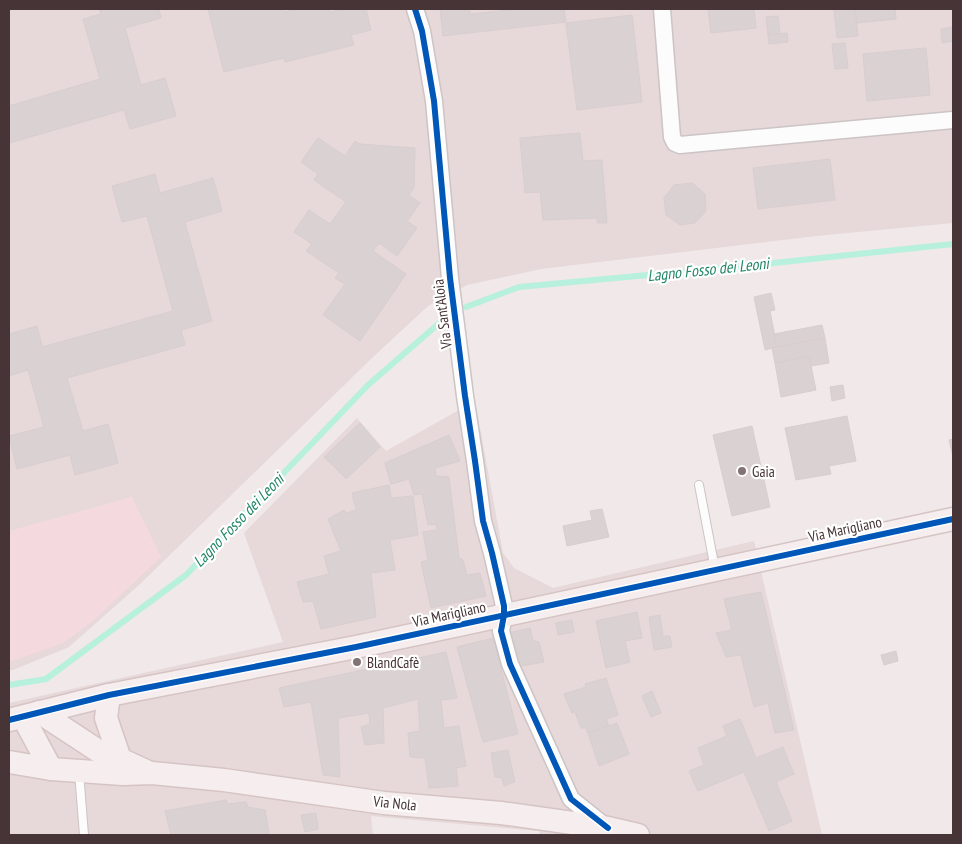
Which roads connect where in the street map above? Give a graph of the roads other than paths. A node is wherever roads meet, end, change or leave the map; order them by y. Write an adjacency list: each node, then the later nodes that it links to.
1 (415, 9): 7 (street, Via Sant'Aloia)
2 (662, 9): 3 (street)
3 (953, 120)
4 (699, 485): 6 (lane)
5 (953, 519): 6 (street, Via Marigliano)
6 (715, 570): 7 (street, Via Marigliano)
7 (504, 615): 8 (street, Via Marigliano); 15 (street, Via Sant'Aloia)
8 (109, 695): 9 (street, Via Marigliano); 10 (street)
9 (24, 716): 10 (street, Via Nola); 12 (street)
10 (120, 759): 14 (street, Via Nola)
11 (9, 762): 12 (street, Via Nola)
12 (51, 769): 13 (street, Via Nola)
13 (79, 770): 14 (street, Via Nola); 16 (lane)
14 (152, 774): 15 (street, Via Nola)
15 (608, 828): 17 (street, Via Nola)
16 (84, 835)
17 (638, 835)

